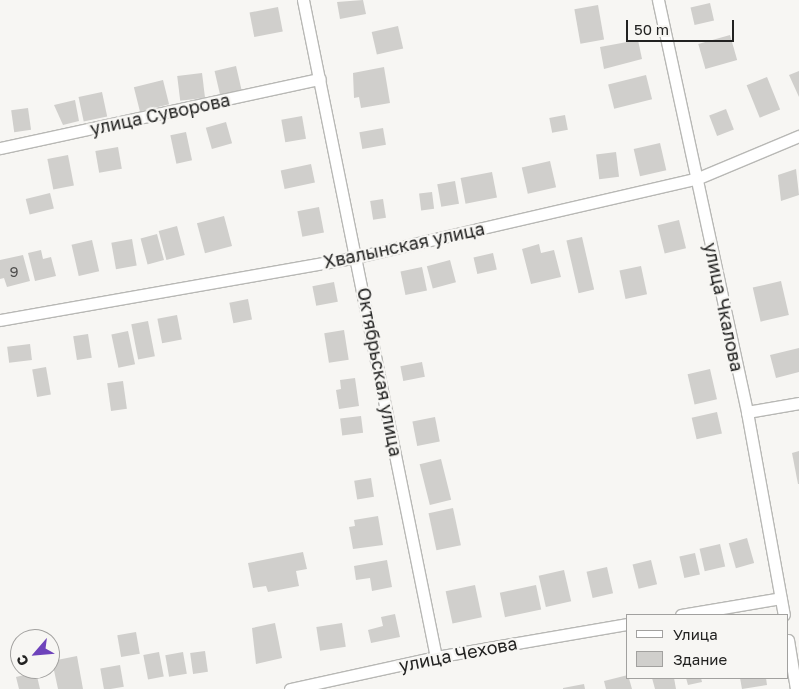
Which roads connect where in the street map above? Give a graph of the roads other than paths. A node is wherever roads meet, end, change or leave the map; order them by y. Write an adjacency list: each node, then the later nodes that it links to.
1 (303, 0): 3 (street, Октябрьская улица)
2 (658, 0): 6 (street, улица Чкалова)
3 (320, 79): 5 (street, улица Суворова); 7 (street, Октябрьская улица)
4 (799, 136): 6 (street, Хвалынская улица)
5 (0, 148)
6 (696, 179): 7 (street, Хвалынская улица); 10 (street, улица Чкалова)
7 (357, 257): 8 (street, Хвалынская улица); 16 (street, Октябрьская улица)
8 (0, 320)
9 (799, 402): 10 (street)
10 (747, 412): 11 (street, улица Чкалова)
11 (781, 598): 12 (street); 13 (street, улица Чкалова)
12 (688, 614)
13 (784, 614)
14 (626, 624): 16 (street, улица Чехова)
15 (789, 646): 18 (street)
16 (436, 657): 17 (street, улица Чехова)
17 (290, 689)
18 (796, 689)

